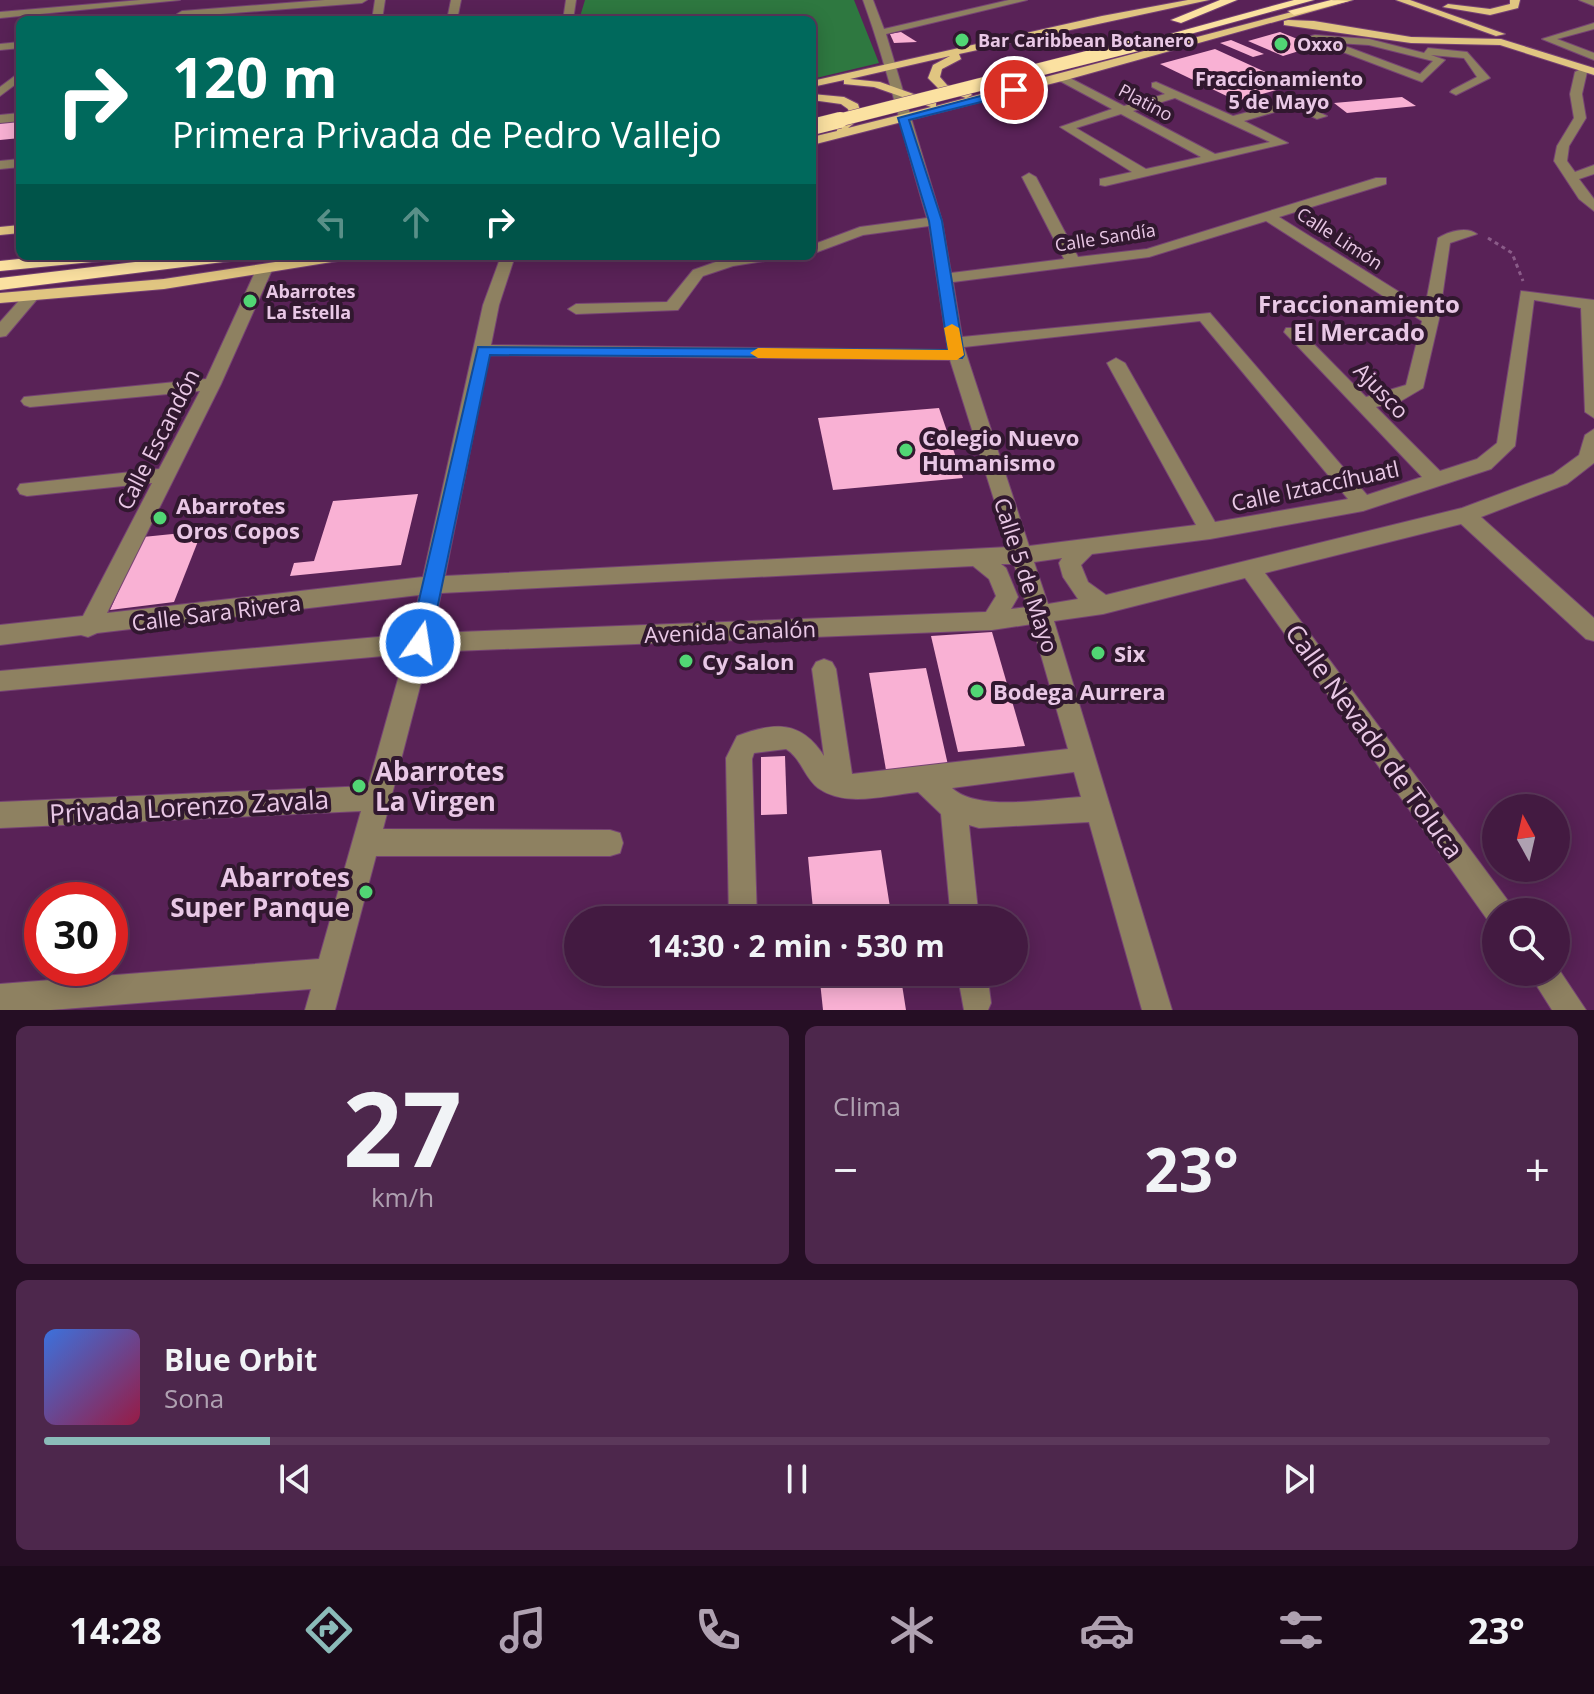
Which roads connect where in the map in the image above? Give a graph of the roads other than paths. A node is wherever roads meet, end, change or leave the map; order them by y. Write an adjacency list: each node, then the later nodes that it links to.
1 (175, 0): 14 (street)
2 (362, 0): 15 (street)
3 (868, 0): 26 (street, Calle 5 de Mayo)
4 (1022, 0): 13 (street)
5 (1165, 0): 23 (main road)
6 (1204, 0): 23 (main road)
7 (1231, 0): 27 (highway)
8 (1261, 0): 27 (highway)
9 (1308, 0): 27 (highway)
10 (1401, 0): 17 (main road)
11 (1515, 0): 18 (main road)
12 (1584, 0): 16 (street)
13 (994, 2): 26 (street)
14 (105, 3): 20 (street); 21 (street)
15 (290, 3): 22 (street)
16 (1594, 3)
17 (1419, 4): 18 (main road); 19 (main road); 35 (main road)
18 (1434, 5): 28 (main road)
19 (1347, 7): 24 (main road); 27 (highway)
20 (0, 15)
21 (90, 16)
22 (190, 16)
23 (1102, 19): 30 (main road)
24 (1268, 24): 29 (main road); 36 (main road)
25 (1594, 26): 32 (street)
26 (880, 28): 34 (street, Calle 5 de Mayo)
27 (1173, 28): 51 (highway); 55 (highway, bridge)
28 (1511, 31)
29 (1411, 40): 31 (street); 35 (main road)
30 (995, 44): 34 (main road); 41 (main road)
31 (1428, 51): 33 (street); 43 (street)
32 (1594, 58)
33 (1440, 60): 33 (street)
34 (892, 65): 38 (main road); 42 (street, Calle 5 de Mayo)
35 (1590, 70): 62 (street)
36 (1062, 78): 41 (main road); 50 (street, Platino)
37 (16, 80): 44 (street)
38 (816, 84)
39 (816, 84): 42 (main road)
40 (1156, 85): 45 (street)
41 (1014, 90): 48 (main road)
42 (898, 92): 48 (main road); 53 (street, Calle 5 de Mayo)
43 (1456, 92)
44 (0, 93)
45 (1176, 94): 50 (street); 54 (street)
46 (1277, 96): 49 (street)
47 (816, 98): 56 (main road)
48 (963, 103): 53 (main road)
49 (1293, 103): 52 (street); 54 (street)
50 (1123, 110): 58 (street, Platino); 60 (street)
51 (816, 111)
52 (1321, 116)
53 (903, 118): 57 (main road); 67 (street, Calle 5 de Mayo)
54 (1233, 120): 58 (street)
55 (816, 135)
56 (816, 135)
57 (816, 135)
58 (1213, 158): 60 (street)
59 (1594, 169): 62 (street)
60 (1143, 173): 64 (street)
61 (1029, 177): 75 (street)
62 (1573, 177): 65 (street)
63 (1381, 181): 66 (street, Calle Sandía)
64 (1105, 182)
65 (1594, 207)
66 (1268, 216): 75 (street, Calle Sandía); 84 (street, Calle Limón)
67 (935, 221): 69 (street); 78 (street, Calle 5 de Mayo)
68 (1470, 234): 84 (street)
69 (816, 248)
70 (65, 260): 76 (highway)
71 (200, 260): 79 (highway)
72 (321, 260): 77 (main road)
73 (507, 260): 88 (street)
74 (744, 260): 83 (street)
75 (1074, 264): 78 (street, Calle Sandía)
76 (0, 266)
77 (264, 270): 80 (main road); 90 (street, Calle Escandón)
78 (944, 278): 87 (street, Calle 5 de Mayo)
79 (0, 284)
80 (31, 297): 81 (main road); 85 (street)
81 (0, 298)
82 (1591, 305): 93 (street); 96 (street, Calle Iztaccíhuatl)
83 (576, 309)
84 (1431, 319): 92 (street)
85 (0, 332)
86 (1292, 332): 92 (street, Ajusco)
87 (955, 349): 88 (street); 98 (street); 102 (street, Calle 5 de Mayo)
88 (484, 350): 105 (street)
89 (1116, 363): 100 (street)
90 (212, 384): 91 (street); 95 (street, Calle Escandón)
91 (30, 401)
92 (1362, 404): 96 (street, Ajusco)
93 (1594, 412)
94 (1594, 435): 99 (street)
95 (166, 475): 97 (street); 109 (street, Calle Escandón)
96 (1438, 481): 98 (street, Calle Iztaccíhuatl)
97 (27, 489)
98 (1363, 504): 100 (street, Calle Iztaccíhuatl)
99 (1465, 515): 104 (street); 110 (street)
100 (1210, 531): 101 (street, Calle Iztaccíhuatl)
101 (1087, 546): 102 (street, Calle Iztaccíhuatl); 106 (street)
102 (1021, 555): 103 (street); 107 (street, Calle 5 de Mayo)
103 (977, 557): 105 (street); 108 (street)
104 (1250, 569): 106 (street); 124 (street, Calle Nevado de Toluca)
105 (433, 585): 109 (street, Calle Sara Rivera); 112 (street)
106 (1103, 605): 107 (street)
107 (1040, 612): 108 (street, Avenida Canalón); 115 (street, Calle 5 de Mayo)
108 (992, 621): 112 (street, Avenida Canalón)
109 (88, 628): 111 (street, Calle Sara Rivera)
110 (1594, 632)
111 (0, 635)
112 (420, 643): 114 (street); 118 (street)
113 (824, 669): 117 (street)
114 (0, 681)
115 (1084, 759): 116 (street); 120 (street, Calle 5 de Mayo)
116 (923, 779): 117 (street); 119 (street)
117 (841, 785): 125 (street)
118 (377, 798): 121 (street, Privada Lorenzo Zavala); 122 (street)
119 (954, 808): 120 (street); 126 (street)
120 (1098, 809): 133 (street, Calle 5 de Mayo)
121 (0, 815)
122 (367, 842): 123 (street); 127 (street)
123 (610, 843)
124 (1489, 898)
125 (743, 906)
126 (964, 906)
127 (330, 973): 130 (street); 132 (street)
128 (974, 986): 131 (street)
129 (1553, 986): 134 (street)
130 (0, 999)
131 (976, 1003)
132 (320, 1010)
133 (1157, 1010)
134 (1571, 1010)

